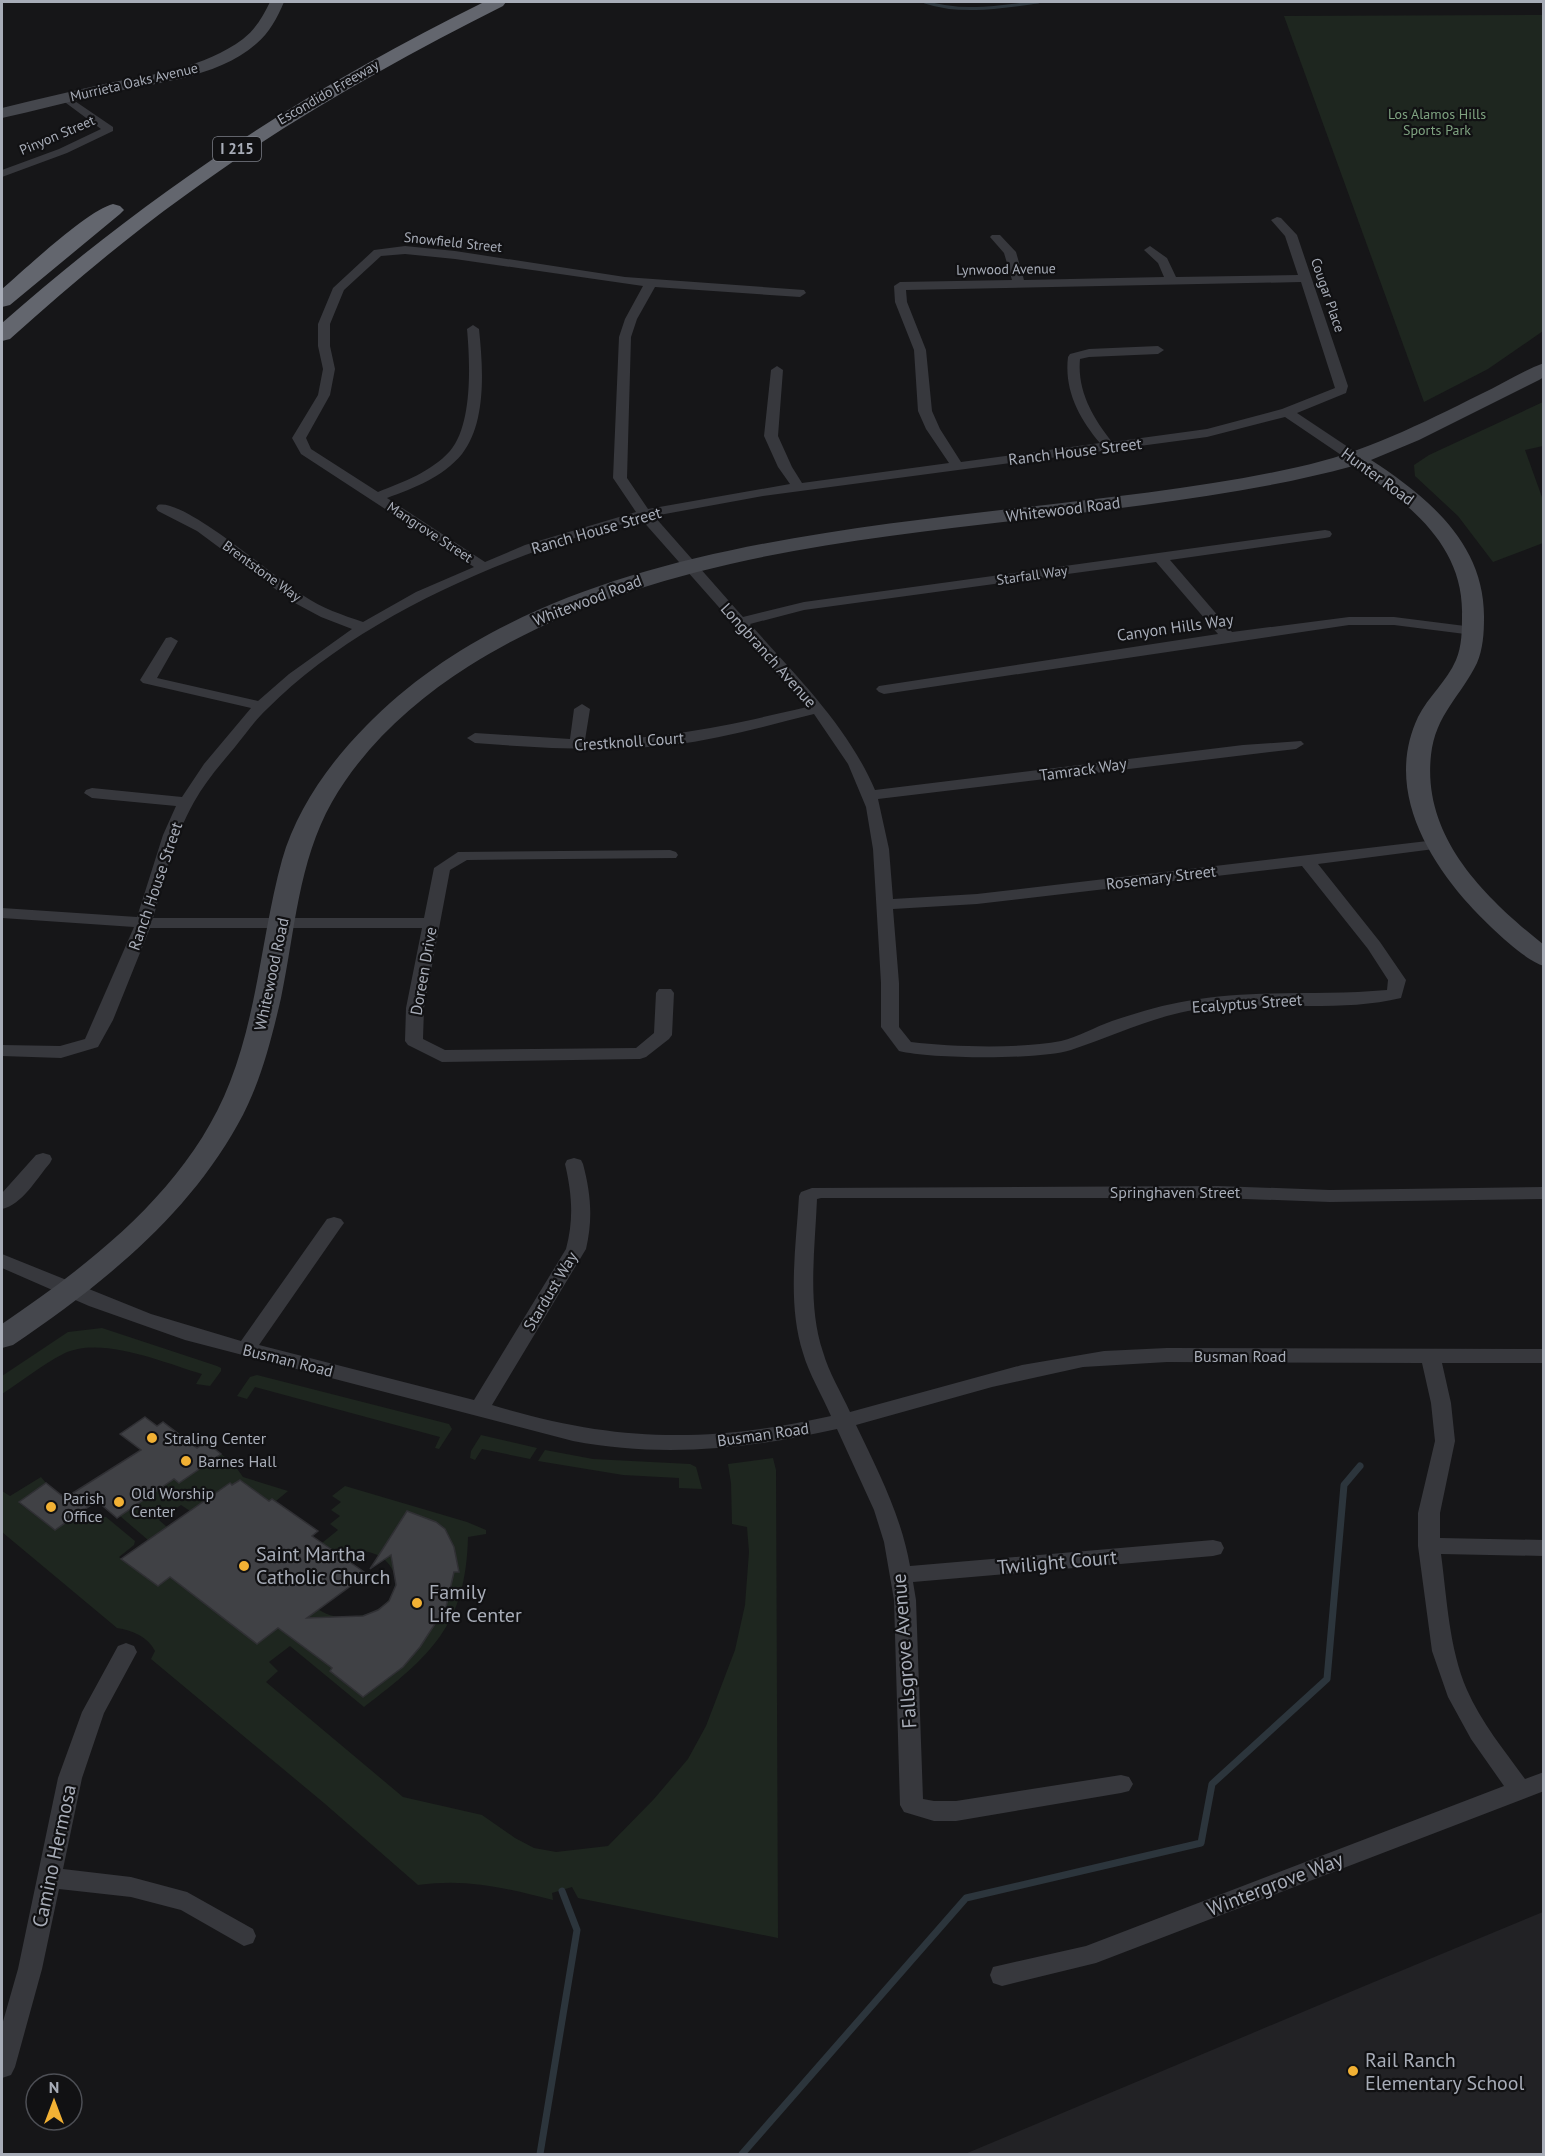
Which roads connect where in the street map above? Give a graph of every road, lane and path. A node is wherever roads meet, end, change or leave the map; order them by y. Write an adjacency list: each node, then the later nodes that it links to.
1 (277, 2): 6 (main road, Murrieta Oaks Avenue)
2 (469, 2): 5 (highway, Escondido Freeway / I 215)
3 (497, 2): 21 (highway, Escondido Freeway / I 215)
4 (434, 13): 5 (highway)
5 (398, 36): 8 (highway, Escondido Freeway / I 215)
6 (66, 98): 7 (main road, Murrieta Oaks Avenue); 9 (street, Pinyon Street)
7 (2, 113)
8 (202, 150)
9 (2, 174)
10 (125, 202): 19 (highway)
11 (1276, 220): 14 (street, Cougar Place)
12 (996, 237): 17 (street)
13 (1150, 250): 15 (street)
14 (1306, 278): 15 (street, Lynwood Avenue); 25 (street, Cougar Place)
15 (1172, 281): 17 (street, Lynwood Avenue)
16 (651, 283): 18 (street, Snowfield Street); 31 (street, Snowfield Street); 33 (street, Longbranch Avenue)
17 (1019, 284): 29 (street, Lynwood Avenue)
18 (800, 293)
19 (2, 300)
20 (473, 329): 31 (street)
21 (2, 334)
22 (1158, 350): 27 (street)
23 (1544, 369): 28 (main road, Whitewood Road)
24 (777, 370): 30 (street)
25 (1342, 386): 26 (street, Ranch House Street)
26 (1287, 412): 27 (street, Ranch House Street); 28 (street, Hunter Road)
27 (1109, 446): 29 (street, Ranch House Street)
28 (1355, 458): 36 (main road, Whitewood Road); 40 (main road, Hunter Road)
29 (957, 466): 30 (street, Ranch House Street)
30 (798, 487): 33 (street, Ranch House Street)
31 (378, 497): 37 (street, Mangrove Street)
32 (163, 508): 39 (street, Brentstone Way)
33 (644, 514): 36 (street, Longbranch Avenue); 37 (street, Ranch House Street)
34 (1325, 534): 35 (street, Starfall Way)
35 (1160, 557): 38 (street, Starfall Way); 41 (street)
36 (688, 566): 38 (street, Longbranch Avenue); 58 (main road, Whitewood Road)
37 (483, 567): 39 (street, Ranch House Street)
38 (739, 622): 45 (street, Longbranch Avenue)
39 (364, 628): 44 (street, Ranch House Street)
40 (1473, 631): 41 (street, Canyon Hills Way); 53 (main road, Hunter Road)
41 (1228, 637): 43 (street, Canyon Hills Way)
42 (171, 641): 44 (street)
43 (884, 689)
44 (261, 706): 52 (street, Ranch House Street)
45 (817, 709): 49 (street, Crestknoll Court); 51 (street, Longbranch Avenue)
46 (582, 710): 49 (street)
47 (475, 738): 49 (street, Crestknoll Court)
48 (1296, 744): 51 (street, Tamrack Way)
49 (577, 745)
50 (92, 793): 52 (street)
51 (869, 795): 56 (street, Longbranch Avenue)
52 (186, 802): 59 (street, Ranch House Street)
53 (1437, 845): 55 (street, Rosemary Street); 61 (main road, Hunter Road)
54 (670, 855): 60 (street, Doreen Drive)
55 (1306, 860): 56 (street, Rosemary Street); 63 (street, Ecalyptus Street)
56 (885, 904): 63 (street, Longbranch Avenue)
57 (2, 913): 59 (street)
58 (281, 922): 59 (street); 60 (street); 72 (main road, Whitewood Road)
59 (144, 923): 64 (street, Ranch House Street)
60 (431, 923): 62 (street, Doreen Drive)
61 (1544, 958)
62 (665, 993)
63 (905, 1047)
64 (2, 1052)
65 (43, 1159): 69 (street)
66 (573, 1164): 77 (street, Stardust Way)
67 (1544, 1193): 68 (street, Springhaven Street)
68 (808, 1196): 78 (street, Fallsgrove Avenue)
69 (2, 1203)
70 (334, 1223): 74 (street)
71 (2, 1261): 72 (street, Busman Road)
72 (71, 1292): 73 (main road, Whitewood Road); 74 (street, Busman Road)
73 (2, 1338)
74 (246, 1349): 77 (street, Busman Road)
75 (1544, 1356): 76 (street, Busman Road)
76 (1431, 1358): 78 (street, Busman Road); 79 (street)
77 (479, 1408): 78 (street, Busman Road)
78 (843, 1421): 82 (street, Fallsgrove Avenue)
79 (1429, 1546): 81 (street); 86 (street)
80 (1213, 1548): 82 (street, Twilight Court)
81 (1544, 1548)
82 (901, 1575): 85 (street, Fallsgrove Avenue)
83 (126, 1652): 87 (street, Camino Hermosa)
84 (1544, 1780): 86 (street, Wintergrove Way)
85 (1121, 1784)
86 (1519, 1789): 89 (street, Wintergrove Way)
87 (49, 1878): 88 (street); 90 (street, Camino Hermosa)
88 (244, 1936)
89 (1002, 1975)
90 (2, 2067)

